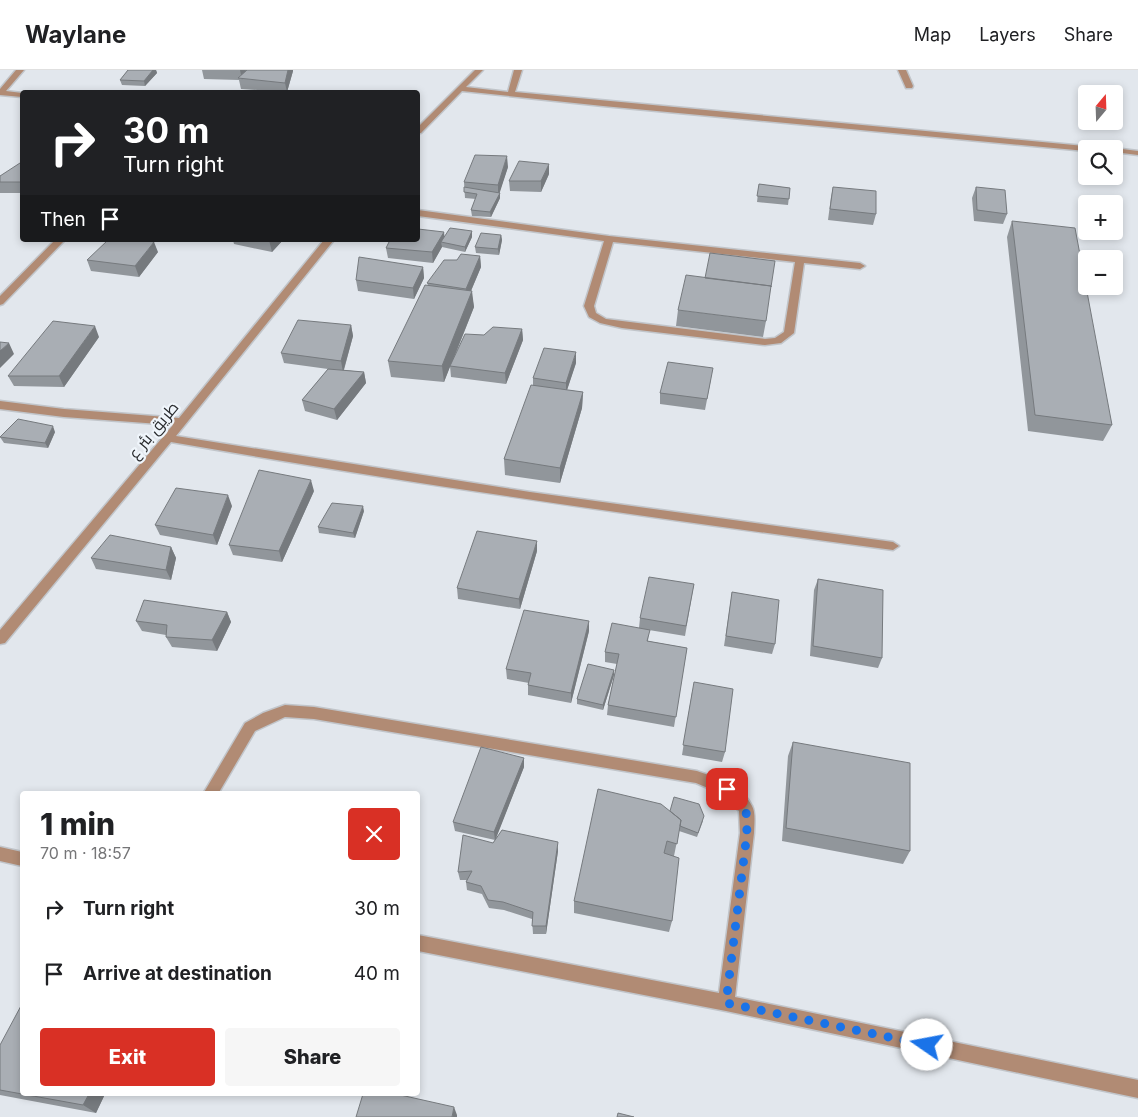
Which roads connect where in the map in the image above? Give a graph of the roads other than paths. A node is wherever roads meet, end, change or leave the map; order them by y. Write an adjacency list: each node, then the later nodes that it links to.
1 (20, 70): 7 (street)
2 (479, 70): 6 (street)
3 (518, 70): 8 (street)
4 (902, 70): 5 (street)
5 (909, 86)
6 (462, 89): 8 (street); 10 (street)
7 (1, 93): 9 (street)
8 (511, 94): 11 (street)
9 (20, 95)
10 (420, 129)
11 (1078, 147)
12 (1123, 151): 13 (street)
13 (1138, 153)
14 (420, 213): 15 (street)
15 (609, 239): 18 (street); 18 (street)
16 (58, 242): 20 (street)
17 (327, 242): 22 (street, طريق بئر ع)
18 (800, 259): 19 (street)
19 (860, 266)
20 (0, 302)
21 (0, 405): 22 (street)
22 (181, 422): 23 (street, طريق بئر ع)
23 (168, 438): 24 (street); 25 (street, طريق بئر ع)
24 (893, 546)
25 (0, 639)
26 (212, 791): 30 (street)
27 (0, 854): 28 (street)
28 (20, 859)
29 (420, 943): 30 (street)
30 (726, 1003): 31 (street)
31 (1138, 1088)

